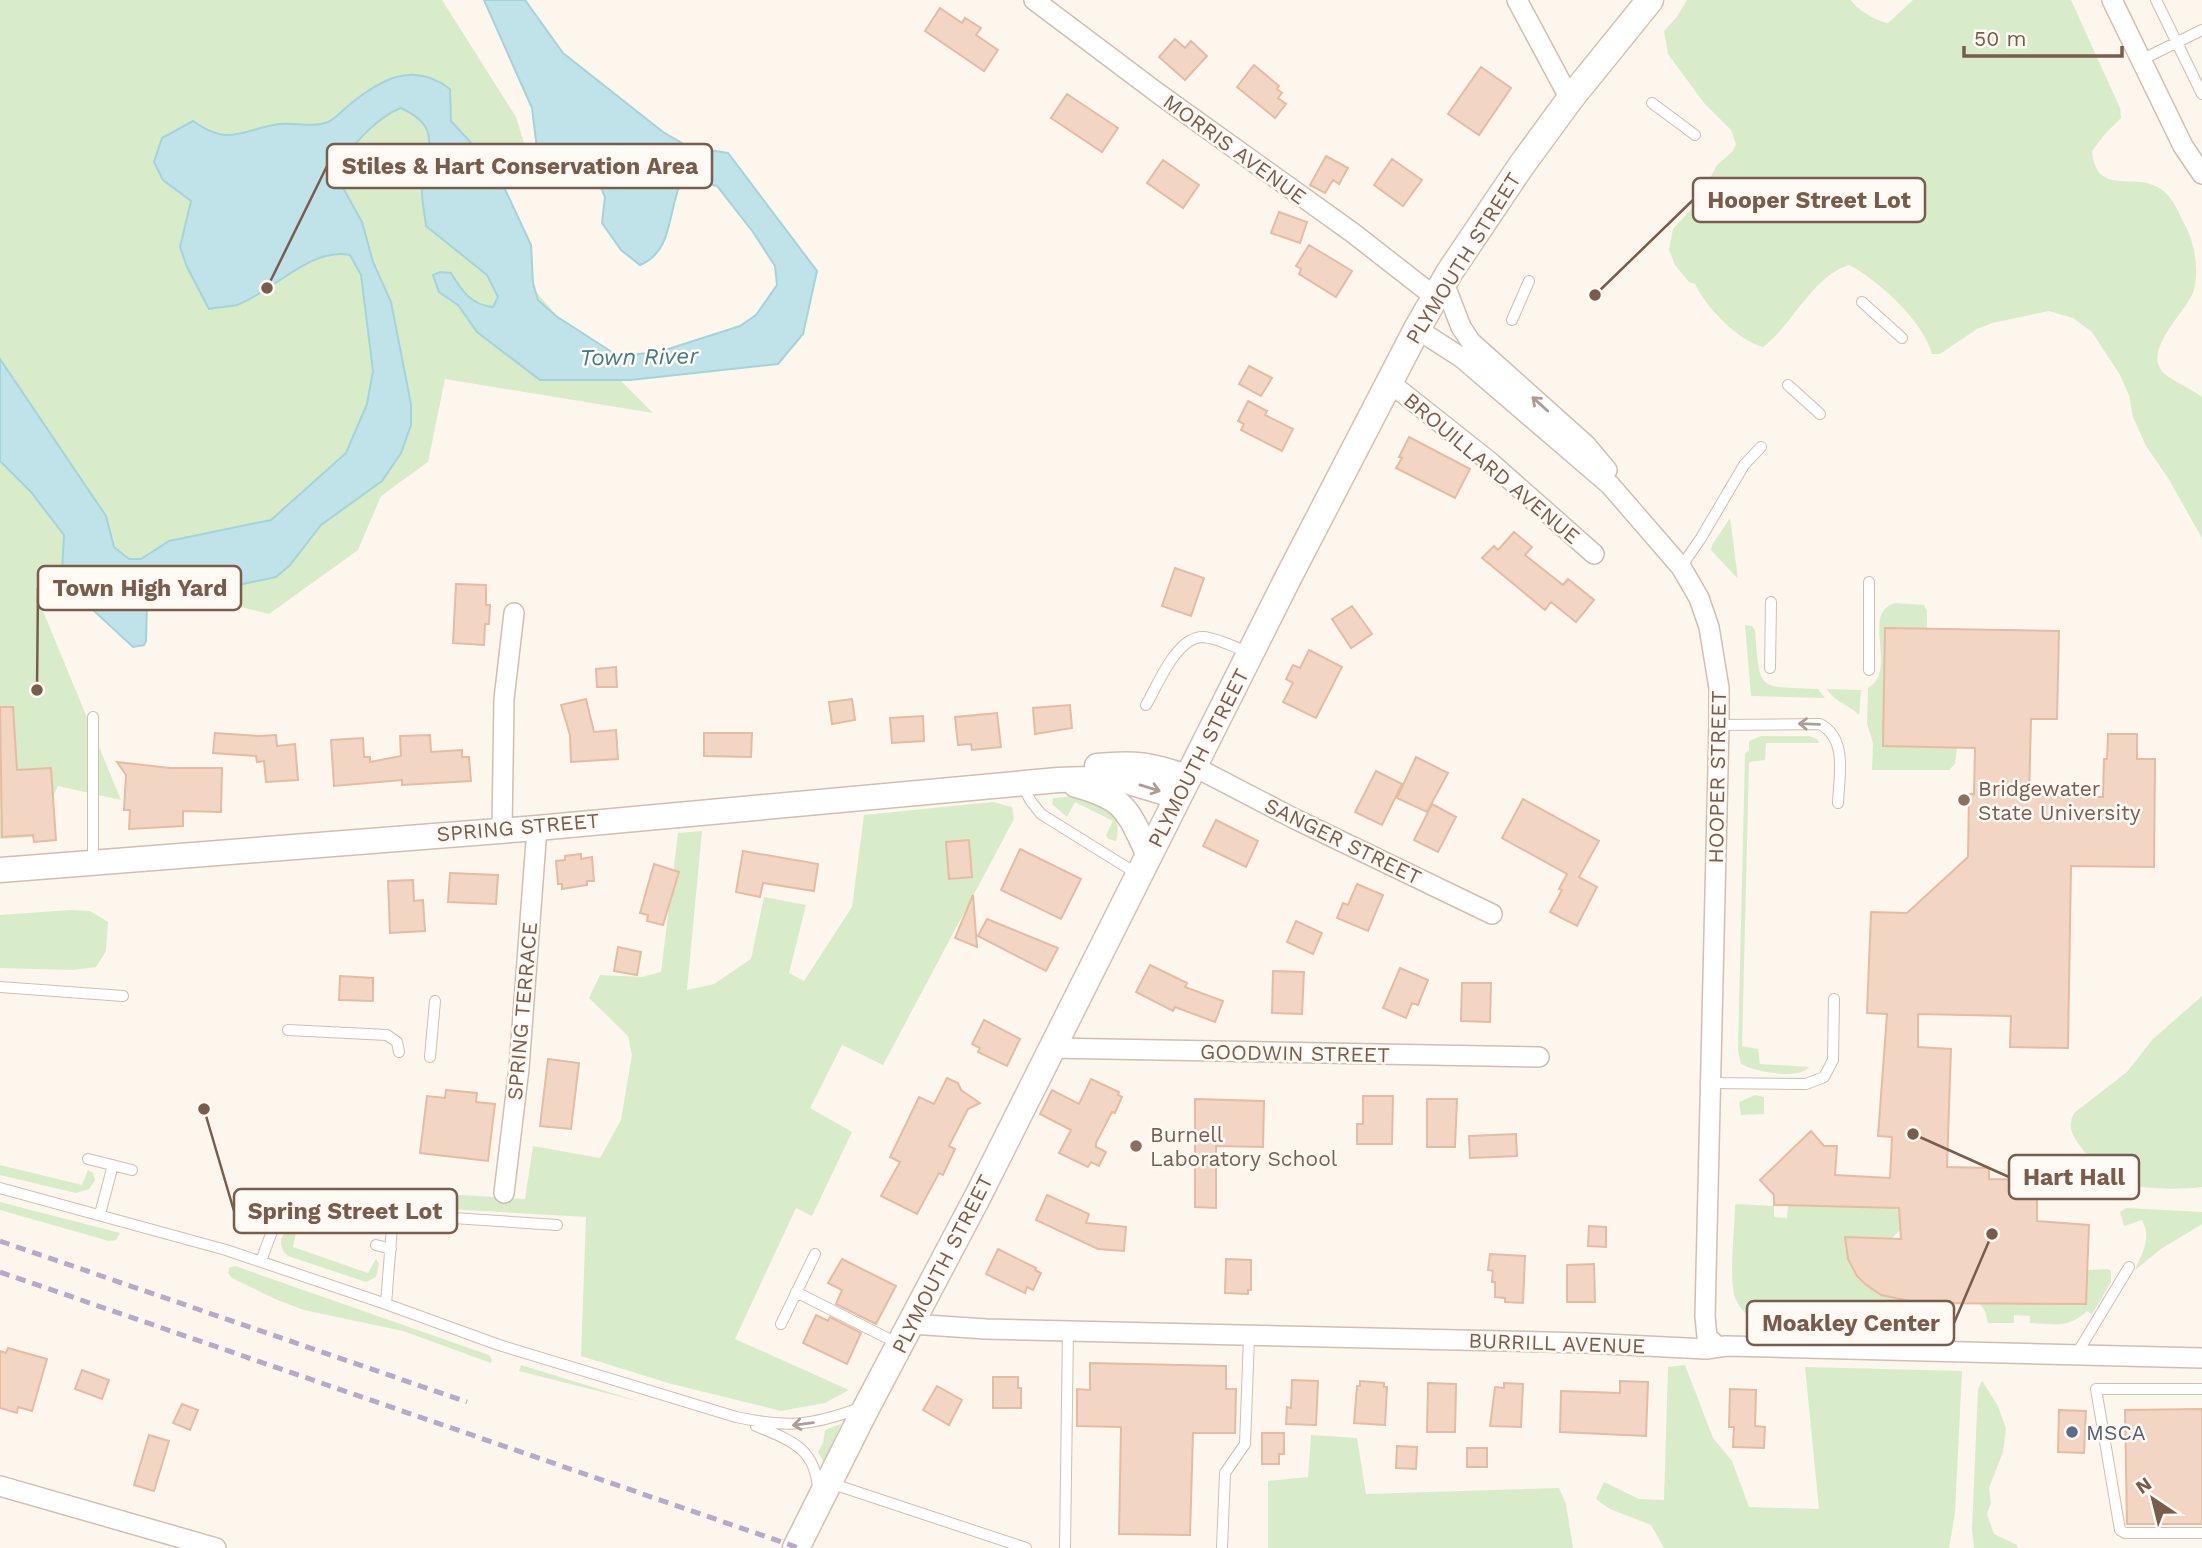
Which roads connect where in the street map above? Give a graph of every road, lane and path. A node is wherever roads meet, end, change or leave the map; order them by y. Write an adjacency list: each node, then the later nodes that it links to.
1 (1034, 0): 15 (street, MORRIS AVENUE)
2 (1517, 0): 10 (street)
3 (1650, 0): 10 (main road, PLYMOUTH STREET)
4 (2112, 0): 8 (street)
5 (2156, 0): 7 (lane)
6 (2202, 30): 7 (lane)
7 (2177, 43): 8 (lane); 9 (lane)
8 (2141, 60): 13 (street)
9 (2202, 94)
10 (1570, 99): 15 (main road, PLYMOUTH STREET)
11 (1653, 103): 12 (lane)
12 (1695, 135)
13 (2202, 174)
14 (1529, 281): 17 (lane)
15 (1439, 290): 18 (main road, PLYMOUTH STREET); 24 (street, one-way to 15)
16 (1862, 302): 19 (lane)
17 (1512, 320)
18 (1417, 329): 20 (main road, PLYMOUTH STREET); 24 (street, HOOPER STREET)
19 (1902, 338)
20 (1390, 382): 25 (street, BROUILLARD AVENUE); 30 (main road, PLYMOUTH STREET)
21 (1788, 385): 22 (lane)
22 (1820, 414)
23 (1761, 447): 26 (lane)
24 (1649, 528): 26 (street, HOOPER STREET)
25 (1594, 554)
26 (1681, 567): 35 (street, HOOPER STREET)
27 (1869, 582): 32 (lane)
28 (1771, 602): 31 (lane)
29 (514, 613): 40 (street)
30 (1251, 653): 33 (lane); 37 (main road, PLYMOUTH STREET)
31 (1770, 668)
32 (1869, 670)
33 (1146, 705)
34 (93, 717): 41 (lane)
35 (1719, 725): 38 (lane, one-way to 35); 54 (street, HOOPER STREET)
36 (1038, 781): 37 (street, SPRING STREET); 39 (street, SPRING STREET); 42 (street); 42 (lane)
37 (1188, 781): 42 (main road, PLYMOUTH STREET); 44 (street, SANGER STREET)
38 (1838, 803)
39 (537, 828): 40 (street, SPRING STREET); 59 (street, SPRING TERRACE)
40 (502, 829): 41 (street, SPRING STREET)
41 (93, 861): 43 (street, SPRING STREET)
42 (1144, 865): 50 (main road, PLYMOUTH STREET)
43 (0, 870)
44 (1492, 914)
45 (0, 987): 46 (lane)
46 (123, 996)
47 (1834, 999): 54 (lane)
48 (435, 1001): 52 (lane)
49 (288, 1030): 51 (lane)
50 (1050, 1048): 53 (street, GOODWIN STREET); 75 (main road, PLYMOUTH STREET)
51 (399, 1052)
52 (430, 1057)
53 (1539, 1057)
54 (1711, 1083): 77 (street, HOOPER STREET)
55 (88, 1159): 56 (lane)
56 (113, 1165): 57 (lane); 62 (lane)
57 (132, 1170)
58 (0, 1188): 62 (lane)
59 (504, 1193)
60 (280, 1203): 63 (lane)
61 (254, 1207): 63 (lane)
62 (100, 1214): 69 (lane)
63 (278, 1214): 64 (lane); 69 (lane)
64 (302, 1223)
65 (557, 1225): 67 (lane)
66 (376, 1245): 67 (lane)
67 (391, 1249): 72 (lane)
68 (815, 1254): 71 (lane)
69 (261, 1261): 72 (lane)
70 (2129, 1267): 78 (lane)
71 (796, 1292): 73 (lane); 75 (lane)
72 (386, 1304): 82 (lane)
73 (781, 1324)
74 (1068, 1330): 75 (street, BURRILL AVENUE); 76 (street, BURRILL AVENUE); 89 (lane)
75 (906, 1335): 81 (main road, PLYMOUTH STREET)
76 (1248, 1337): 77 (street, BURRILL AVENUE); 90 (lane)
77 (1718, 1347): 78 (street, BURRILL AVENUE)
78 (2076, 1355): 79 (street, BURRILL AVENUE)
79 (2202, 1359)
80 (2202, 1389): 85 (lane)
81 (868, 1405): 82 (lane, one-way to 82); 84 (main road, PLYMOUTH STREET)
82 (736, 1417): 84 (lane)
83 (0, 1486): 86 (street)
84 (824, 1494): 87 (main road, PLYMOUTH STREET); 88 (lane)
85 (2202, 1533)
86 (216, 1548)
87 (796, 1548)
88 (1026, 1548)
89 (1065, 1548)
90 (1222, 1548)

